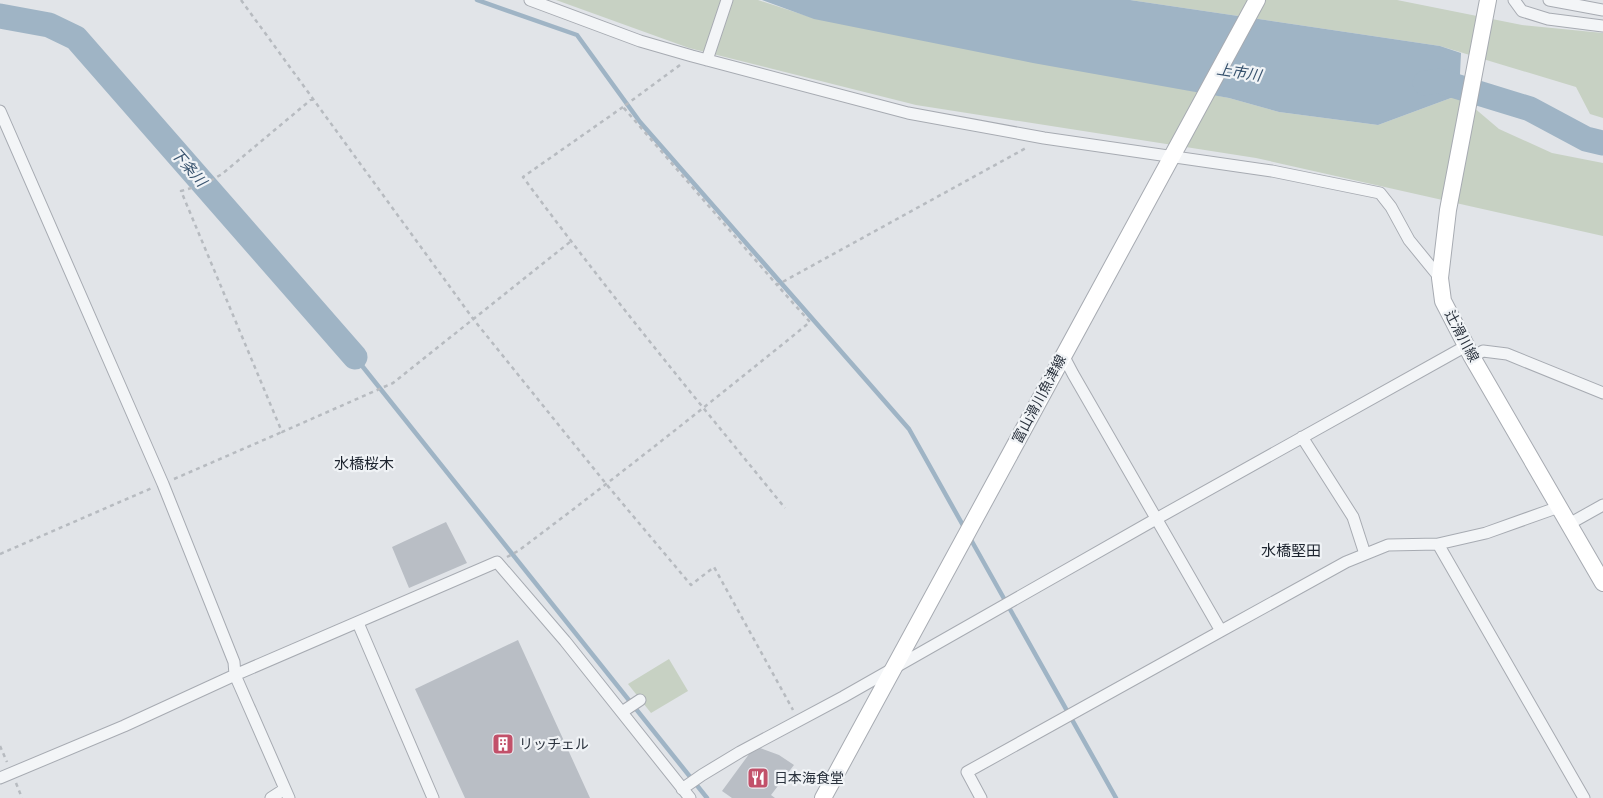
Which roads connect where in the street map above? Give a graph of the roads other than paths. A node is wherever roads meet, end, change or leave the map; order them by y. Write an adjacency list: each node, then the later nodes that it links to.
1 (530, 0): 9 (street)
2 (727, 0): 9 (street)
3 (1257, 0): 11 (main road, 富山滑川魚津線)
4 (1514, 0): 8 (street)
5 (1548, 0): 7 (street)
6 (1488, 2): 12 (main road, 辻滑川線)
7 (1603, 10)
8 (1603, 26)
9 (707, 60): 11 (street)
10 (0, 111): 27 (street)
11 (1171, 157): 12 (street); 14 (main road, 富山滑川魚津線)
12 (1440, 278): 13 (main road, 辻滑川線)
13 (1469, 351): 15 (street); 16 (street); 18 (main road, 辻滑川線)
14 (1063, 355): 19 (street); 26 (main road, 富山滑川魚津線)
15 (1603, 393)
16 (1302, 437): 19 (street); 22 (street)
17 (1603, 505): 20 (street)
18 (1559, 507): 20 (main road, 辻滑川線); 21 (street)
19 (1156, 519): 25 (street); 26 (street)
20 (1569, 524): 23 (main road, 辻滑川線)
21 (1438, 544): 22 (street); 37 (street)
22 (1365, 554): 25 (street)
23 (1602, 579)
24 (358, 623): 27 (street); 29 (street); 34 (street)
25 (1221, 631): 36 (street)
26 (893, 669): 31 (street); 35 (main road, 富山滑川魚津線)
27 (235, 676): 30 (street); 32 (street)
28 (640, 700): 29 (street)
29 (622, 712): 31 (street)
30 (0, 778)
31 (686, 791)
32 (287, 794): 33 (street)
33 (271, 798)
34 (433, 798)
35 (823, 798)
36 (981, 798)
37 (1584, 798)

